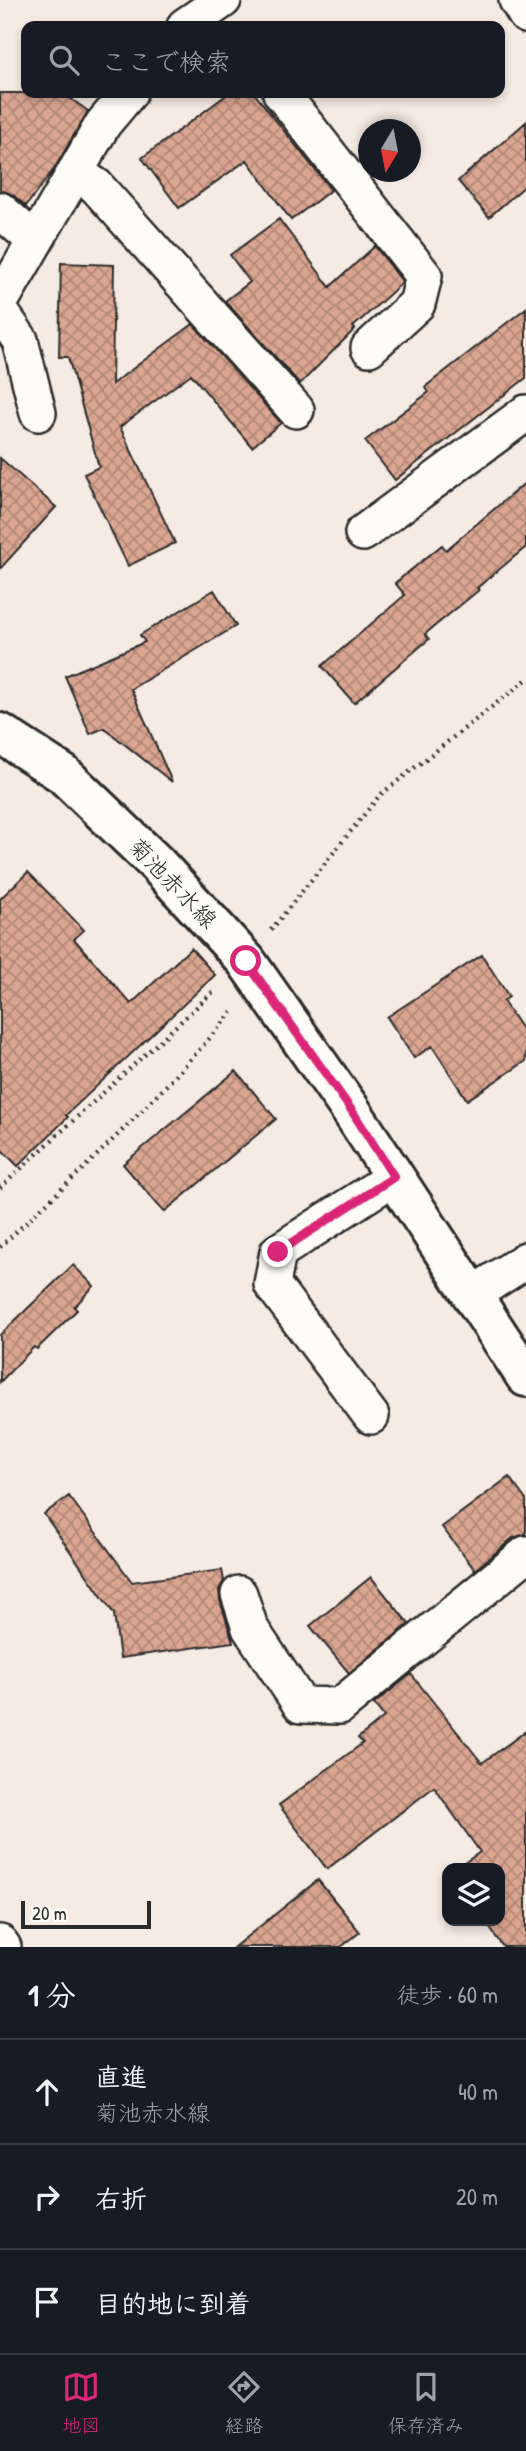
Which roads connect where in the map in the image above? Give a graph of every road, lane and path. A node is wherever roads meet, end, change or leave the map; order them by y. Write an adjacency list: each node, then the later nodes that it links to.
1 (517, 0): 3 (street)
2 (222, 11): 4 (street)
3 (526, 15)
4 (197, 21)
5 (125, 98): 7 (street)
6 (285, 98): 12 (street)
7 (75, 172): 9 (street); 13 (street)
8 (0, 210): 9 (street)
9 (35, 241): 10 (street)
10 (0, 302)
11 (0, 311): 14 (street)
12 (369, 348)
13 (296, 410)
14 (38, 413)
15 (526, 414): 16 (street)
16 (363, 533)
17 (526, 680): 19 (path)
18 (0, 733): 19 (main road, 菊池赤水線)
19 (253, 970): 20 (main road, 菊池赤水線); 21 (path); 22 (path)
20 (394, 1177): 24 (main road, 菊池赤水線); 26 (street)
21 (0, 1188)
22 (0, 1247)
23 (526, 1259): 24 (street)
24 (472, 1295): 25 (main road, 菊池赤水線)
25 (526, 1377)
26 (371, 1416)
27 (526, 1554): 28 (street)
28 (239, 1594)
29 (0, 1943): 30 (street)
30 (3, 1947)

